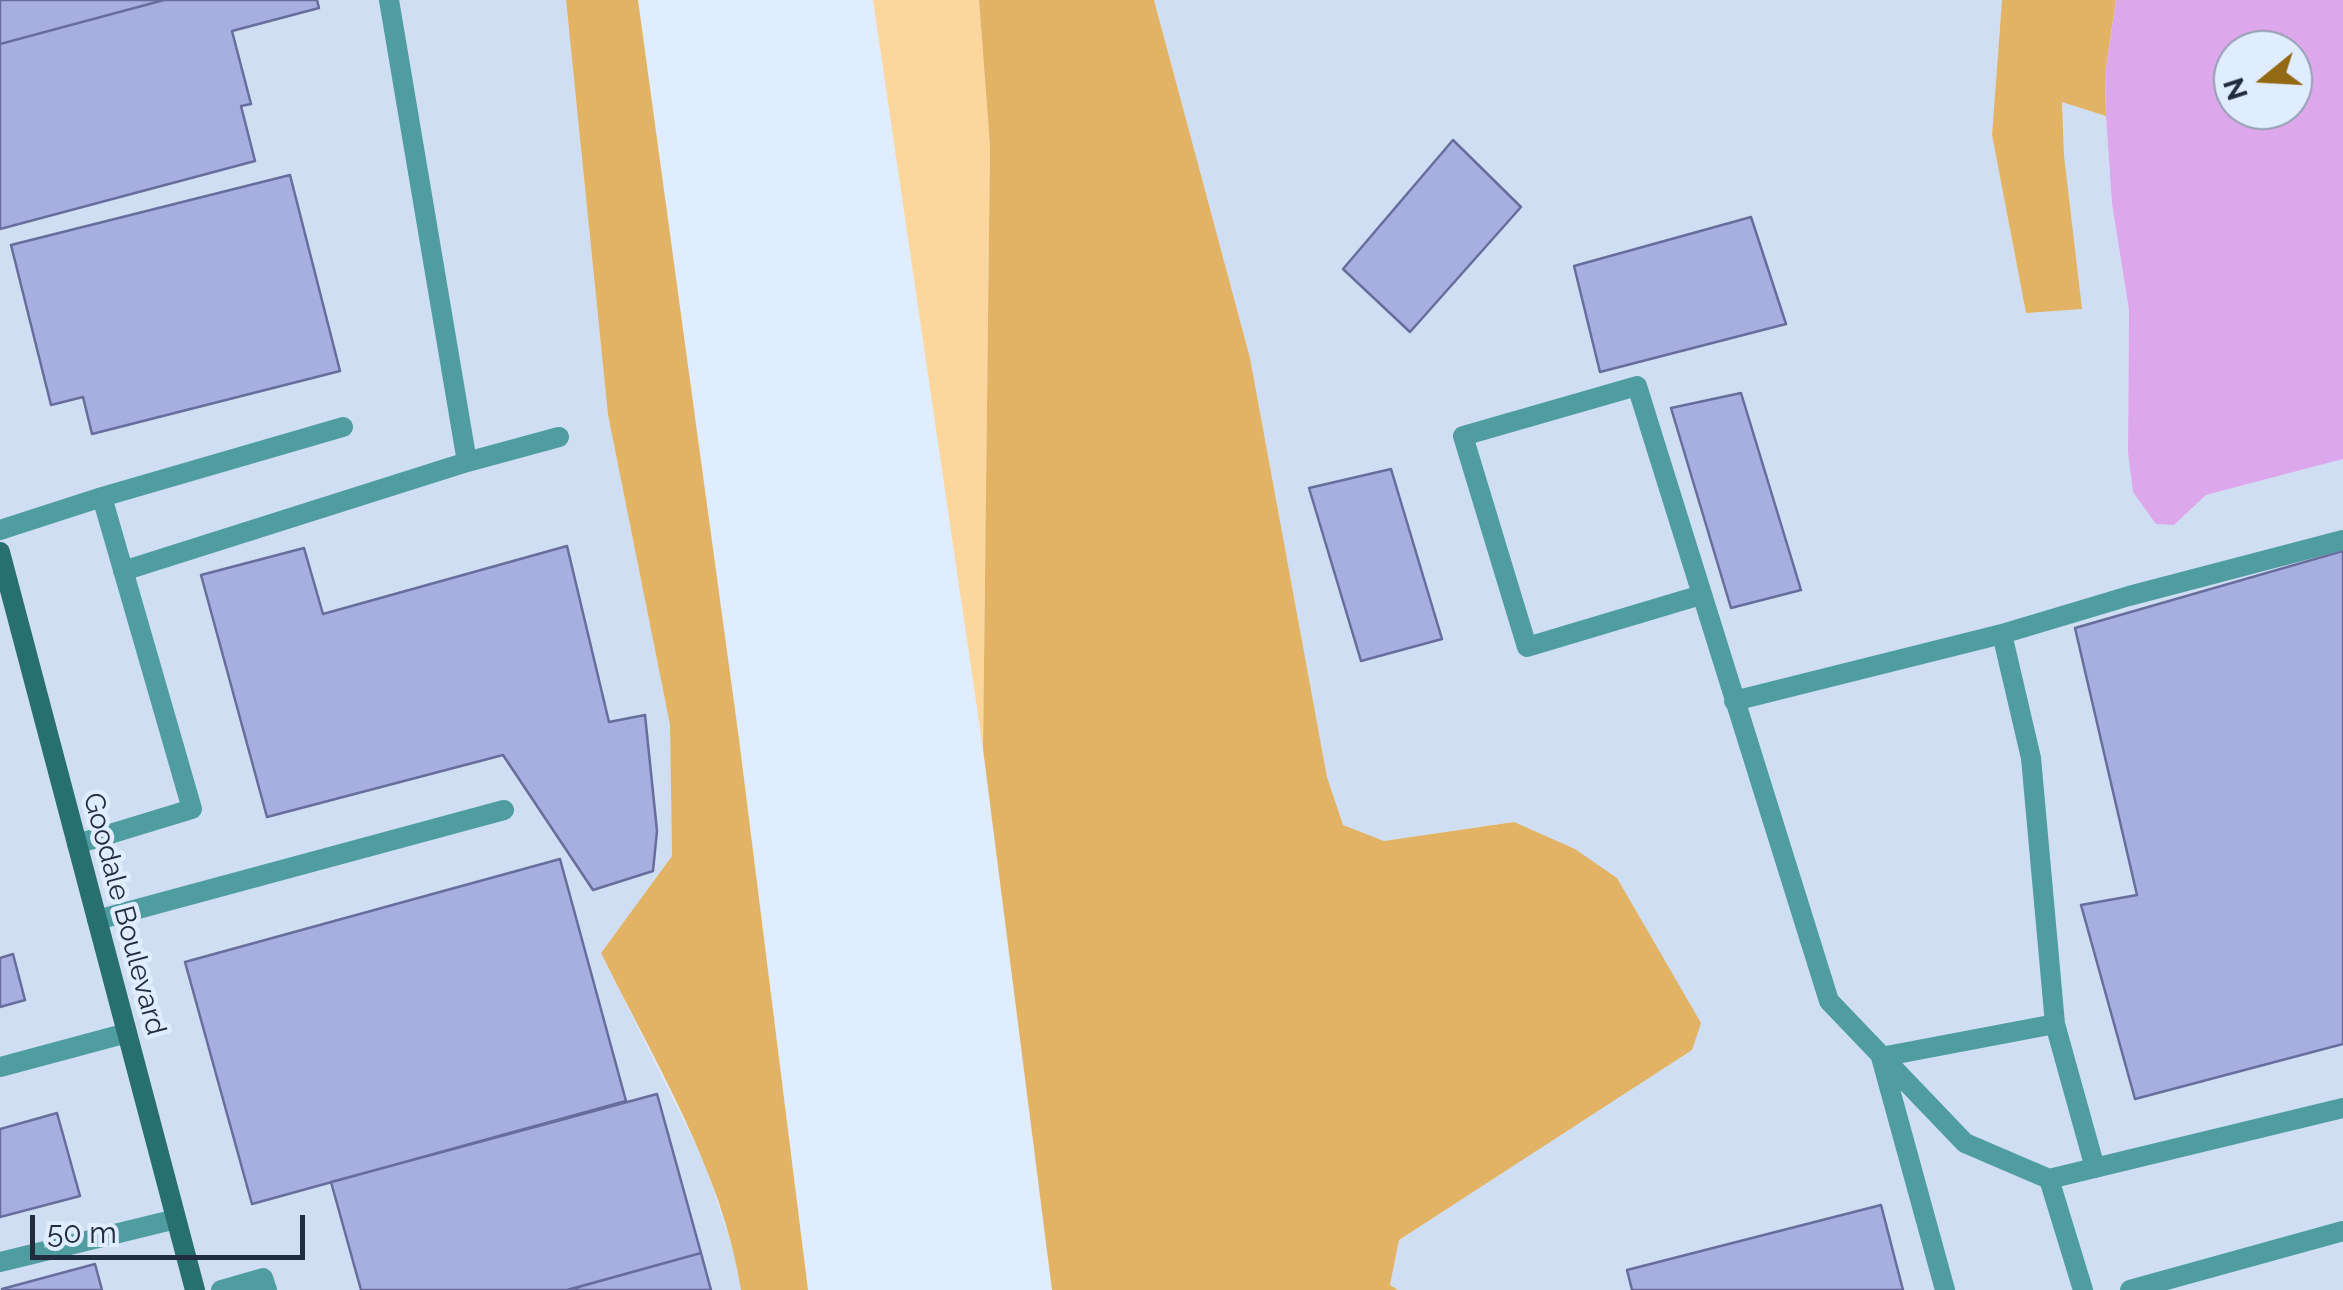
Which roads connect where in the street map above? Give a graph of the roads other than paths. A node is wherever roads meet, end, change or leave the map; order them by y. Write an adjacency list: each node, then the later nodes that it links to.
1 (389, 0): 4 (street)
2 (342, 428): 5 (street)
3 (559, 437): 4 (street)
4 (466, 462): 9 (street)
5 (102, 497): 6 (street); 9 (street)
6 (0, 530)
7 (2343, 540): 11 (street)
8 (0, 552): 14 (main road, Goodale Boulevard)
9 (123, 571): 14 (street)
10 (1701, 595): 10 (street); 12 (street)
11 (2002, 634): 12 (street); 16 (street)
12 (1734, 701): 18 (street)
13 (504, 810): 15 (street)
14 (77, 844): 15 (main road, Goodale Boulevard)
15 (97, 920): 17 (main road, Goodale Boulevard)
16 (2054, 1024): 18 (street); 21 (street)
17 (127, 1033): 19 (street); 23 (main road, Goodale Boulevard)
18 (1881, 1057): 22 (street); 29 (street)
19 (0, 1067)
20 (2343, 1108): 21 (street)
21 (2094, 1168): 22 (street)
22 (2049, 1179): 30 (street)
23 (176, 1220): 25 (street); 26 (main road, Goodale Boulevard)
24 (2343, 1232): 31 (street)
25 (0, 1262)
26 (195, 1290)
27 (221, 1290): 28 (street)
28 (267, 1290)
29 (1945, 1290)
30 (2083, 1290)
31 (2130, 1290)

